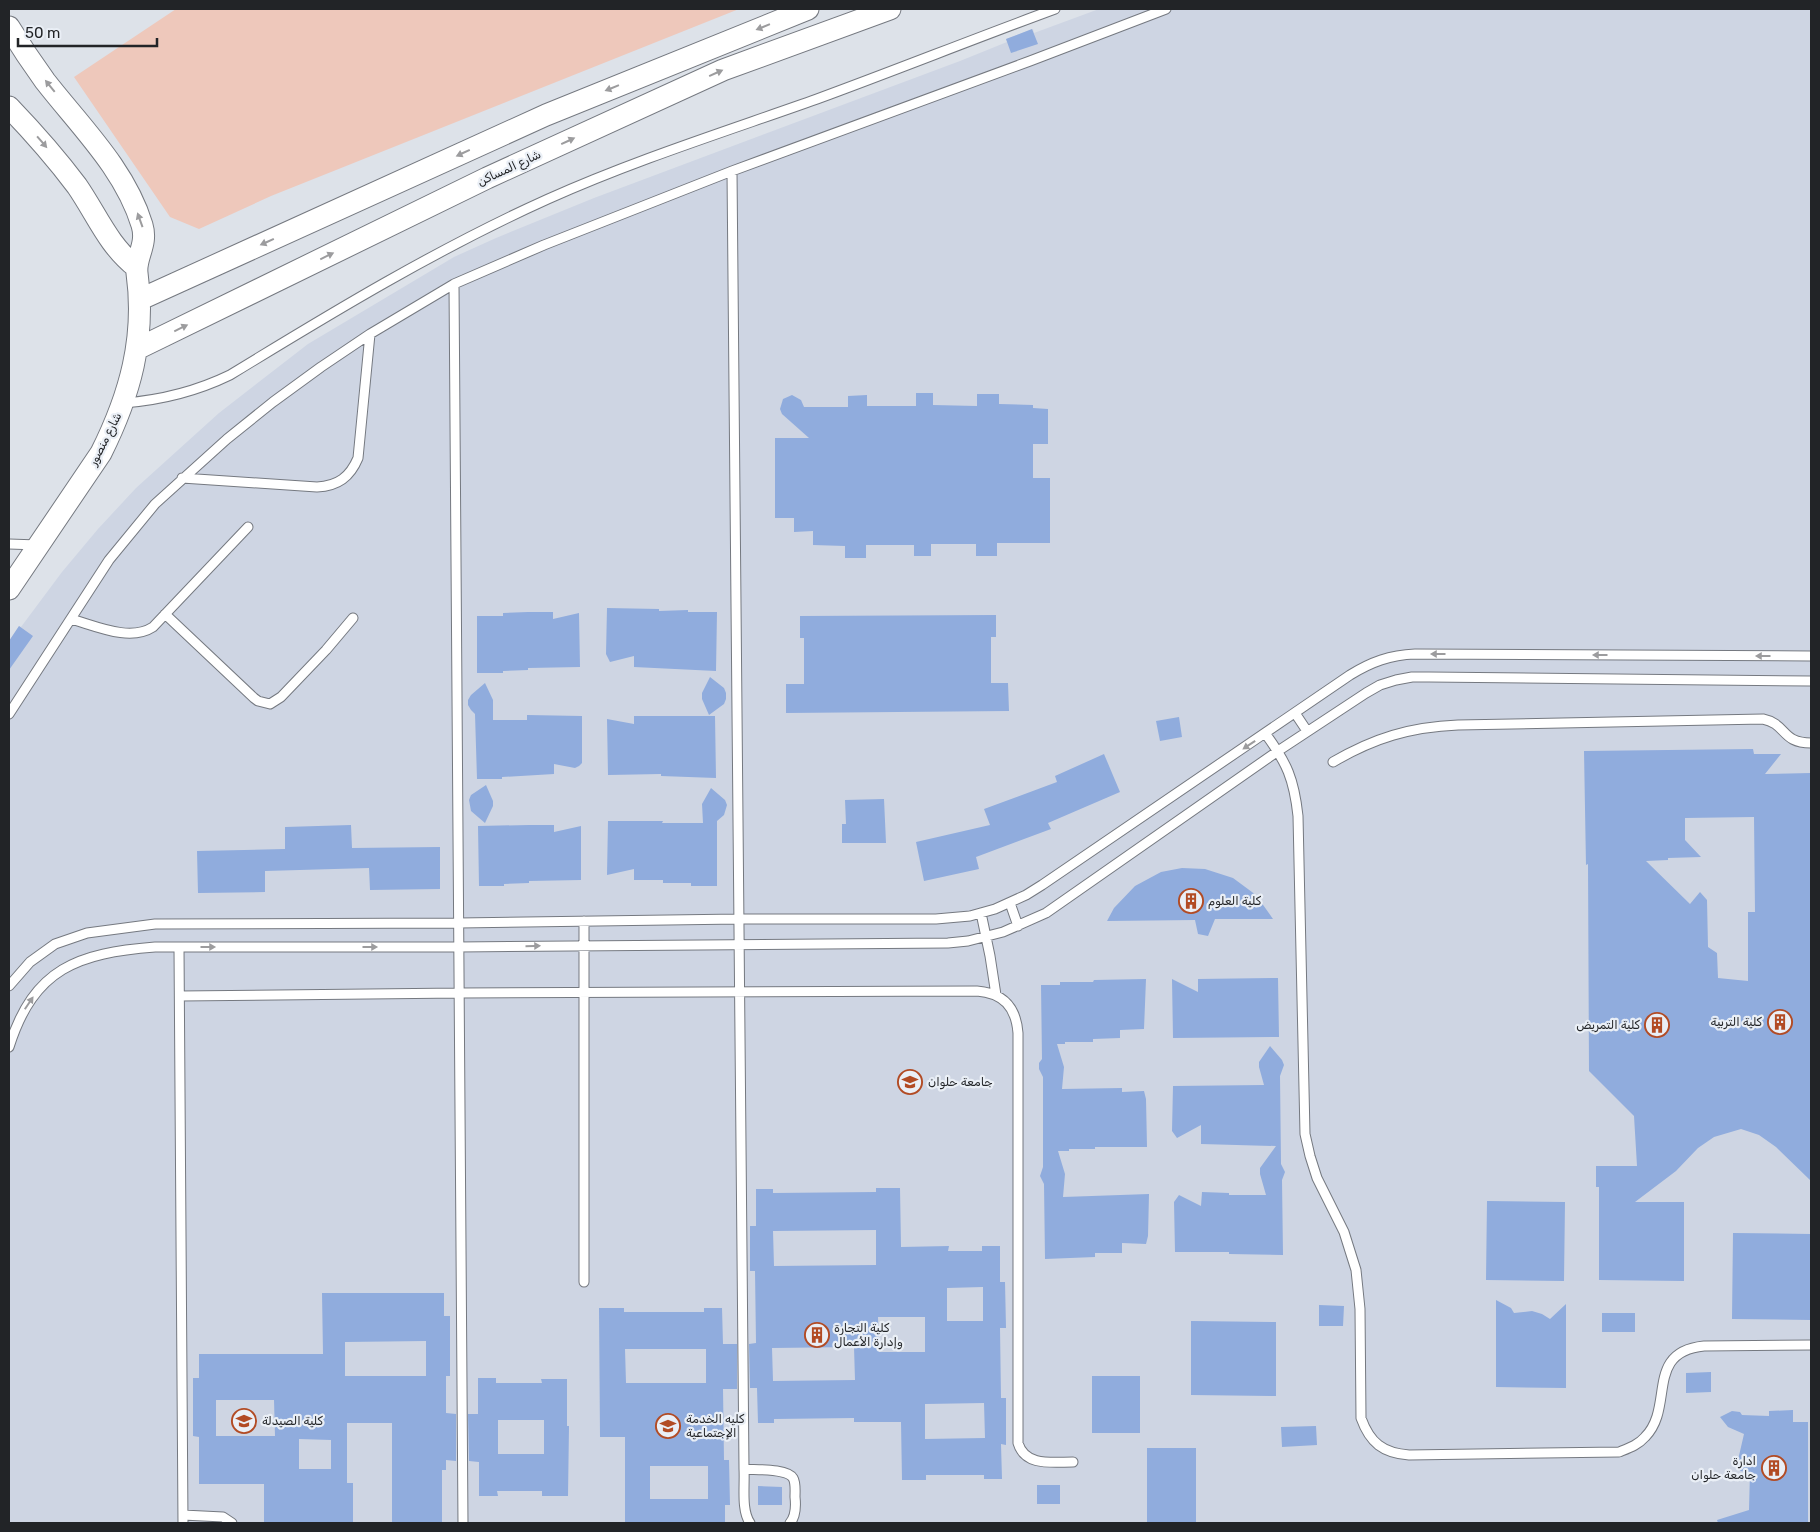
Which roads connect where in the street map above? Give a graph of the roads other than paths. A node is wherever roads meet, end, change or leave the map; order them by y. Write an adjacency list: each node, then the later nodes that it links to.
1 (808, 9): 10 (street, one-way to 10)
2 (890, 9): 12 (street, شارع المساكن, one-way to 2)
3 (1055, 9): 13 (lane)
4 (1166, 9): 7 (lane)
5 (9, 27): 8 (street, شارع منصور, one-way to 5)
6 (9, 107): 8 (street, one-way to 8)
7 (732, 171): 9 (lane); 33 (lane)
8 (136, 267): 10 (street, شارع منصور)
9 (454, 284): 11 (lane); 35 (lane)
10 (141, 299): 12 (street, شارع منصور)
11 (370, 334): 14 (lane); 14 (lane)
12 (137, 349): 13 (street, شارع منصور)
13 (124, 402): 17 (street, شارع منصور)
14 (182, 478): 21 (lane)
15 (248, 527): 19 (lane)
16 (9, 544): 17 (lane)
17 (38, 545): 18 (street, شارع منصور)
18 (9, 589)
19 (166, 614): 20 (lane); 21 (lane)
20 (354, 618)
21 (71, 619): 25 (lane)
22 (1811, 656): 24 (lane, one-way to 24)
23 (1811, 681): 26 (lane)
24 (1295, 713): 26 (lane); 27 (lane)
25 (9, 714)
26 (1307, 731): 29 (lane)
27 (1265, 734): 29 (lane); 31 (lane, one-way to 31)
28 (1811, 743): 30 (lane)
29 (1278, 751): 36 (lane); 50 (lane)
30 (1333, 762)
31 (1010, 903): 32 (lane); 36 (lane)
32 (981, 913): 33 (lane); 37 (lane)
33 (739, 919): 34 (lane); 38 (lane)
34 (584, 921): 35 (lane); 39 (lane)
35 (459, 923): 40 (lane); 42 (lane)
36 (1018, 926): 37 (lane)
37 (987, 936): 38 (lane); 46 (lane)
38 (740, 943): 39 (lane); 43 (lane)
39 (584, 946): 40 (lane, one-way to 39); 45 (lane)
40 (458, 947): 41 (lane, one-way to 40); 44 (lane)
41 (179, 948): 47 (lane); 48 (lane, one-way to 41)
42 (9, 986)
43 (740, 992): 45 (lane); 46 (lane); 52 (lane)
44 (460, 993): 45 (lane); 47 (lane); 55 (lane)
45 (584, 993): 49 (lane)
46 (996, 995): 51 (lane)
47 (180, 996): 53 (lane)
48 (9, 1047)
49 (584, 1282)
50 (1811, 1345)
51 (1073, 1462)
52 (744, 1470): 56 (lane); 57 (lane)
53 (183, 1519): 54 (lane)
54 (232, 1523)
55 (463, 1523)
56 (750, 1523)
57 (790, 1523)

